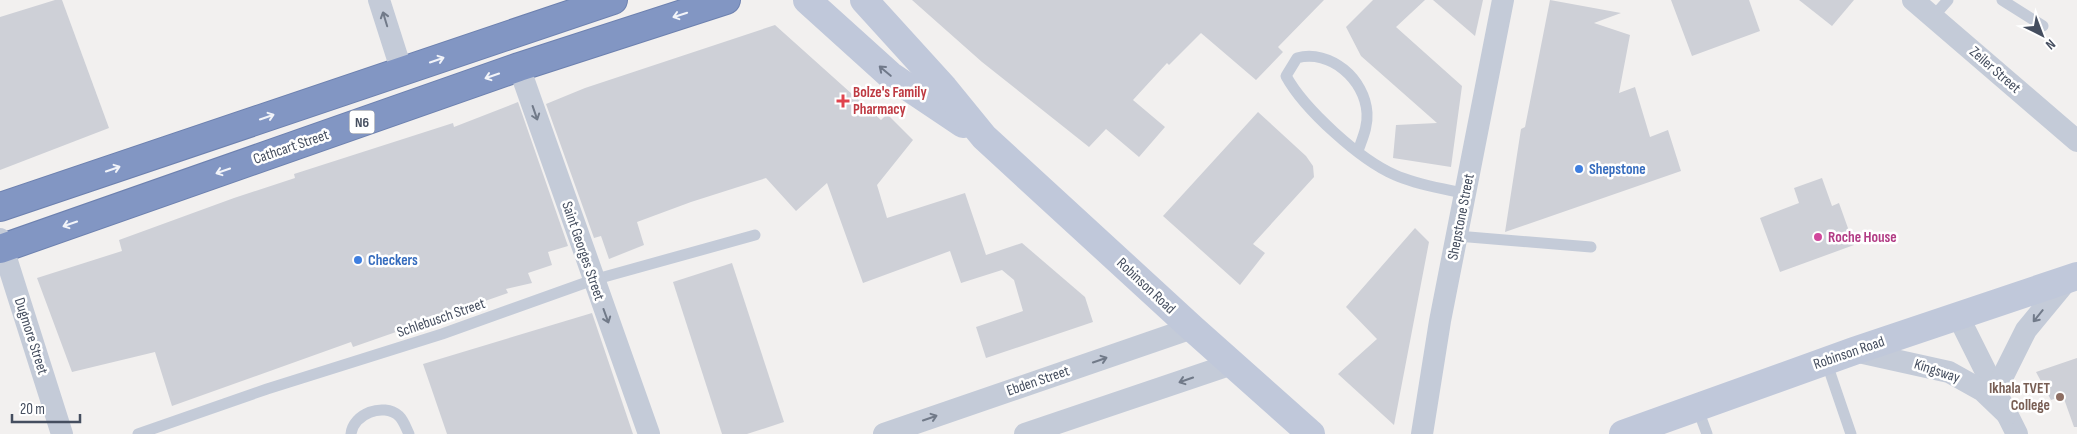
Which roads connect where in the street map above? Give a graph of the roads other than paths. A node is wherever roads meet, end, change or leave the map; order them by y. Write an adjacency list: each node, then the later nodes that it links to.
1 (379, 0): 13 (street, one-way to 1)
2 (614, 0): 13 (highway, N6, one-way to 2)
3 (726, 0): 12 (highway, Cathcart Street / N6, one-way to 12)
4 (807, 0): 14 (street, Robinson Road, one-way to 4)
5 (864, 0): 14 (street, Robinson Road)
6 (1504, 0): 17 (street, Shepstone Street)
7 (1913, 0): 10 (street, Zeiler Street)
8 (1948, 0): 10 (lane)
9 (2002, 0): 11 (lane)
10 (1933, 17): 15 (street, Zeiler Street)
11 (2043, 26)
12 (519, 67): 21 (highway, Cathcart Street / N6, one-way to 21); 24 (street, Saint Georges Street, one-way to 24)
13 (402, 72): 18 (highway, N6, one-way to 13)
14 (984, 137): 26 (street, Robinson Road)
15 (2077, 141)
16 (1358, 151): 16 (lane); 17 (lane)
17 (1465, 194): 20 (street, Shepstone Street)
18 (0, 207)
19 (756, 235): 24 (lane, Schlebusch Street)
20 (1456, 236): 22 (lane); 41 (street, Shepstone Street)
21 (1, 245): 33 (street, Dugmore Street)
22 (1591, 247)
23 (2073, 277): 25 (street, Robinson Road); 30 (street, one-way to 30)
24 (593, 280): 34 (lane, Schlebusch Street); 37 (street, Saint Georges Street, one-way to 37)
25 (1958, 316): 27 (street, Robinson Road); 30 (street, Kingsway)
26 (1192, 328): 29 (street, Robinson Road); 38 (street, Ebden Street, one-way to 26)
27 (1854, 351): 28 (street, Robinson Road); 32 (street, Kingsway)
28 (1826, 361): 31 (street, Robinson Road); 44 (lane)
29 (1232, 364): 39 (street, one-way to 39); 40 (street, Robinson Road)
30 (1996, 390): 32 (street, Kingsway)
31 (1697, 407): 42 (street, Robinson Road); 43 (lane)
32 (2007, 414): 45 (street, Kingsway)
33 (62, 434)
34 (138, 434)
35 (351, 434): 36 (lane)
36 (409, 434)
37 (649, 434)
38 (884, 434)
39 (1025, 434)
40 (1311, 434)
41 (1422, 434)
42 (1622, 434)
43 (1707, 434)
44 (1851, 434)
45 (2017, 434)

